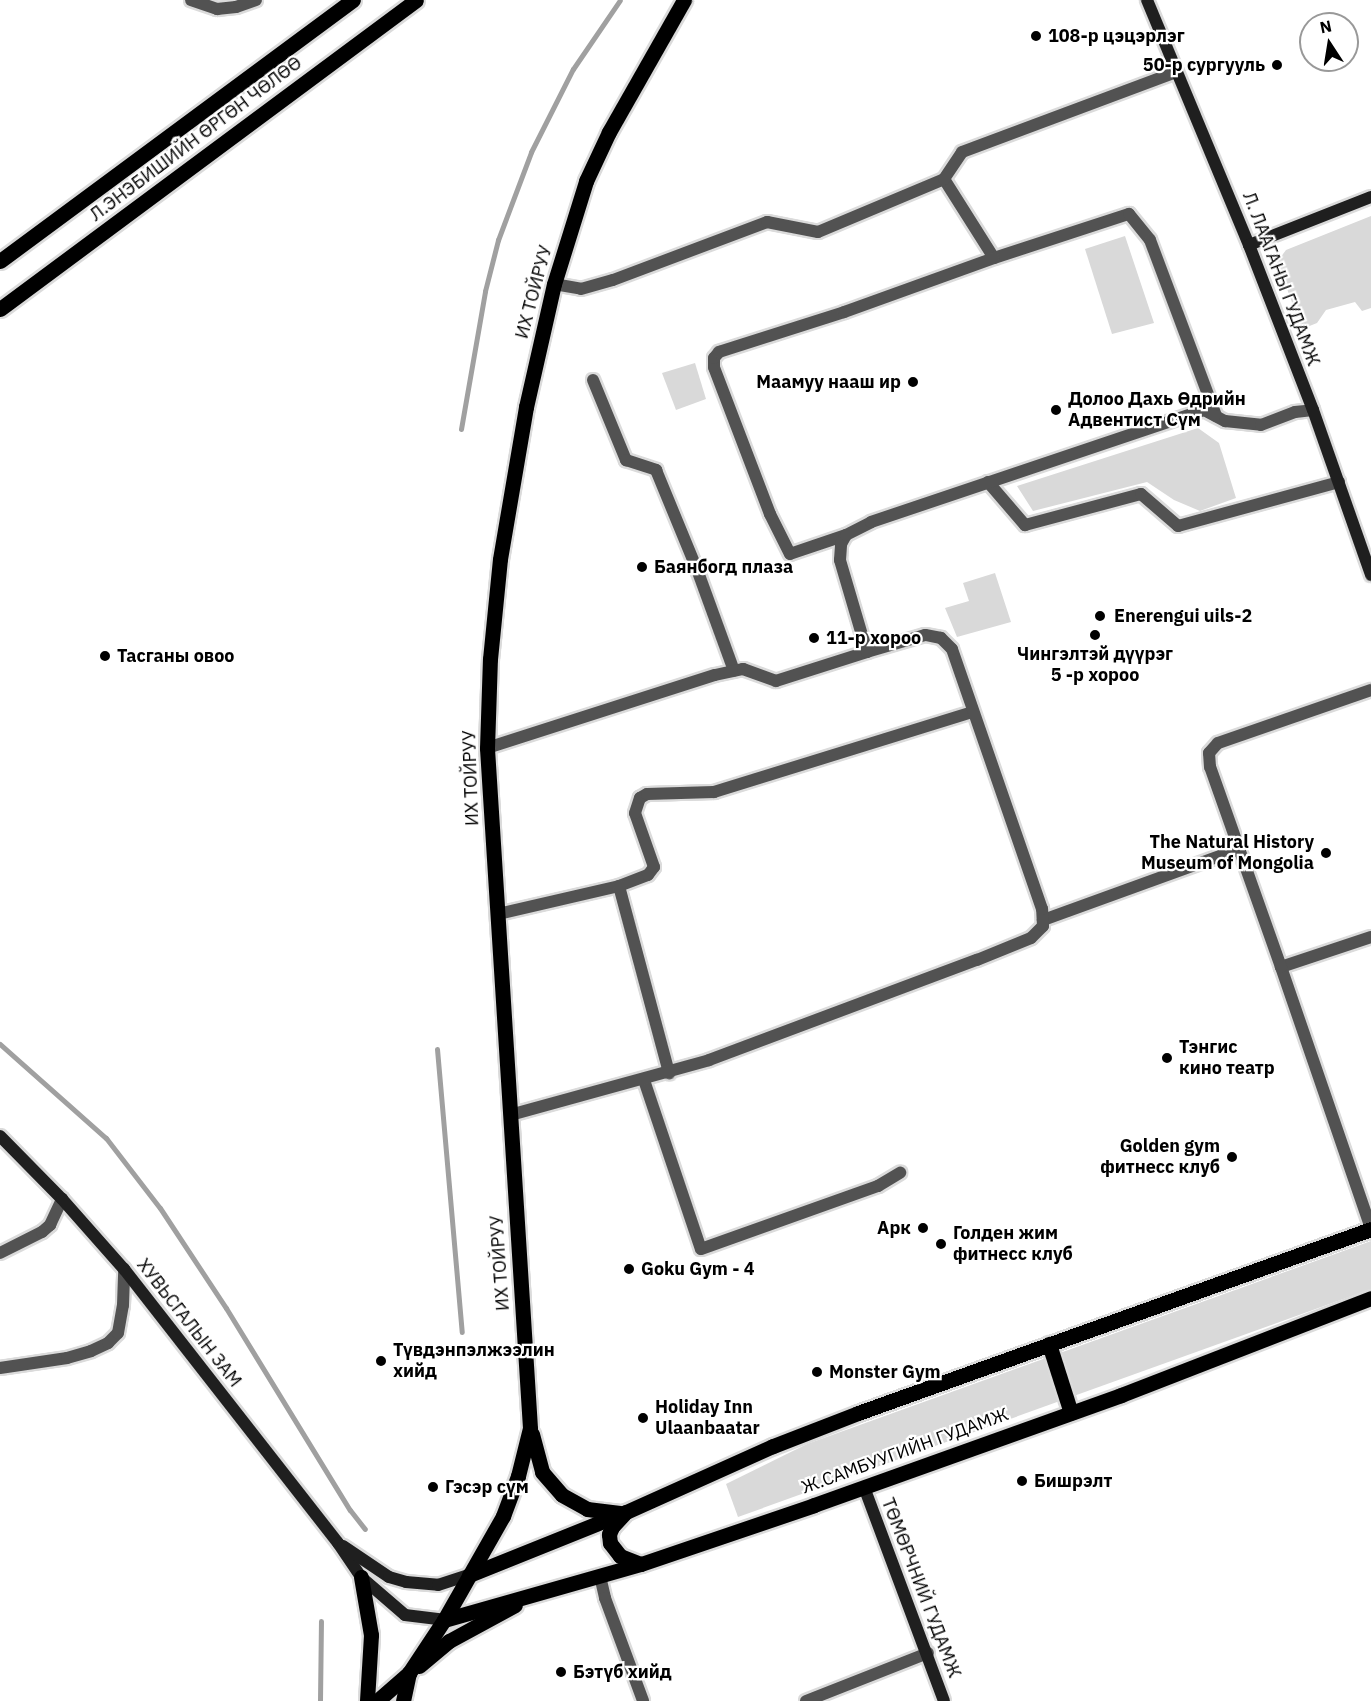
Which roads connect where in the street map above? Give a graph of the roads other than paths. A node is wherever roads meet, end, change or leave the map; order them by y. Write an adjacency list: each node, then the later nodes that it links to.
1 (191, 0): 2 (street)
2 (256, 0)
3 (353, 0): 12 (main road, Л.ЭНЭБИШИЙН ӨРГӨН ЧӨЛӨӨ)
4 (416, 0): 14 (main road, Л.ЭНЭБИШИЙН ӨРГӨН ЧӨЛӨӨ)
5 (684, 0): 13 (main road, ИХ ТОЙРУУ)
6 (1147, 0): 7 (main road, Л. ЛААГАНЫ ГУДАМЖ)
7 (1176, 72): 8 (street); 10 (main road, Л. ЛААГАНЫ ГУДАМЖ)
8 (944, 178): 11 (street); 13 (street)
9 (1371, 197): 10 (main road)
10 (1250, 244): 16 (main road, Л. ЛААГАНЫ ГУДАМЖ)
11 (994, 258): 17 (street); 20 (street)
12 (0, 261)
13 (554, 284): 26 (main road, ИХ ТОЙРУУ)
14 (0, 309)
15 (592, 380): 23 (street)
16 (1313, 410): 17 (street); 19 (main road, Л. ЛААГАНЫ ГУДАМЖ)
17 (1216, 416): 18 (street)
18 (988, 482): 19 (street); 20 (street)
19 (1339, 482): 21 (main road, Л. ЛААГАНЫ ГУДАМЖ)
20 (846, 535): 22 (street)
21 (1371, 574)
22 (867, 652): 23 (street); 25 (street)
23 (734, 671): 26 (street)
24 (1371, 690): 27 (street)
25 (972, 712): 28 (street); 30 (street)
26 (487, 748): 29 (main road, ИХ ТОЙРУУ)
27 (1239, 849): 30 (street); 32 (street)
28 (619, 886): 29 (street); 33 (street)
29 (498, 914): 35 (main road, ИХ ТОЙРУУ)
30 (1043, 920): 33 (street)
31 (1371, 937): 32 (street)
32 (1281, 968): 39 (street)
33 (669, 1073): 34 (street)
34 (644, 1080): 35 (street); 37 (street)
35 (510, 1115): 46 (main road, ИХ ТОЙРУУ)
36 (0, 1136): 38 (main road, ХУВЬСГАЛЫН ЗАМ)
37 (900, 1173)
38 (62, 1199): 40 (street); 41 (main road, ХУВЬСГАЛЫН ЗАМ)
39 (1371, 1228): 43 (main road)
40 (0, 1252)
41 (124, 1269): 44 (street); 49 (main road, ХУВЬСГАЛЫН ЗАМ)
42 (1371, 1298): 45 (main road, Ж.САМБУУГИЙН ГУДАМЖ)
43 (1049, 1344): 45 (main road); 48 (main road)
44 (0, 1368)
45 (1071, 1413): 47 (main road, Ж.САМБУУГИЙН ГУДАМЖ)
46 (531, 1428): 48 (main road); 51 (main road, ИХ ТОЙРУУ)
47 (864, 1487): 50 (main road, Ж.САМБУУГИЙН ГУДАМЖ); 56 (main road, ТӨМӨРЧНИЙ ГУДАМЖ)
48 (626, 1512): 50 (main road); 51 (main road)
49 (338, 1543): 51 (main road); 53 (main road)
50 (641, 1564): 52 (main road, Ж.САМБУУГИЙН ГУДАМЖ)
51 (469, 1575): 55 (main road, ИХ ТОЙРУУ)
52 (600, 1576): 54 (main road, Ж.САМБУУГИЙН ГУДАМЖ); 61 (street)
53 (360, 1577): 55 (main road); 58 (main road)
54 (539, 1592): 55 (main road, Ж.САМБУУГИЙН ГУДАМЖ); 57 (main road)
55 (444, 1620): 57 (main road)
56 (928, 1653): 62 (street); 63 (main road, ТӨМӨРЧНИЙ ГУДАМЖ)
57 (409, 1673): 59 (main road); 60 (main road)
58 (367, 1701)
59 (377, 1701)
60 (403, 1701)
61 (643, 1701)
62 (806, 1701)
63 (944, 1701)

